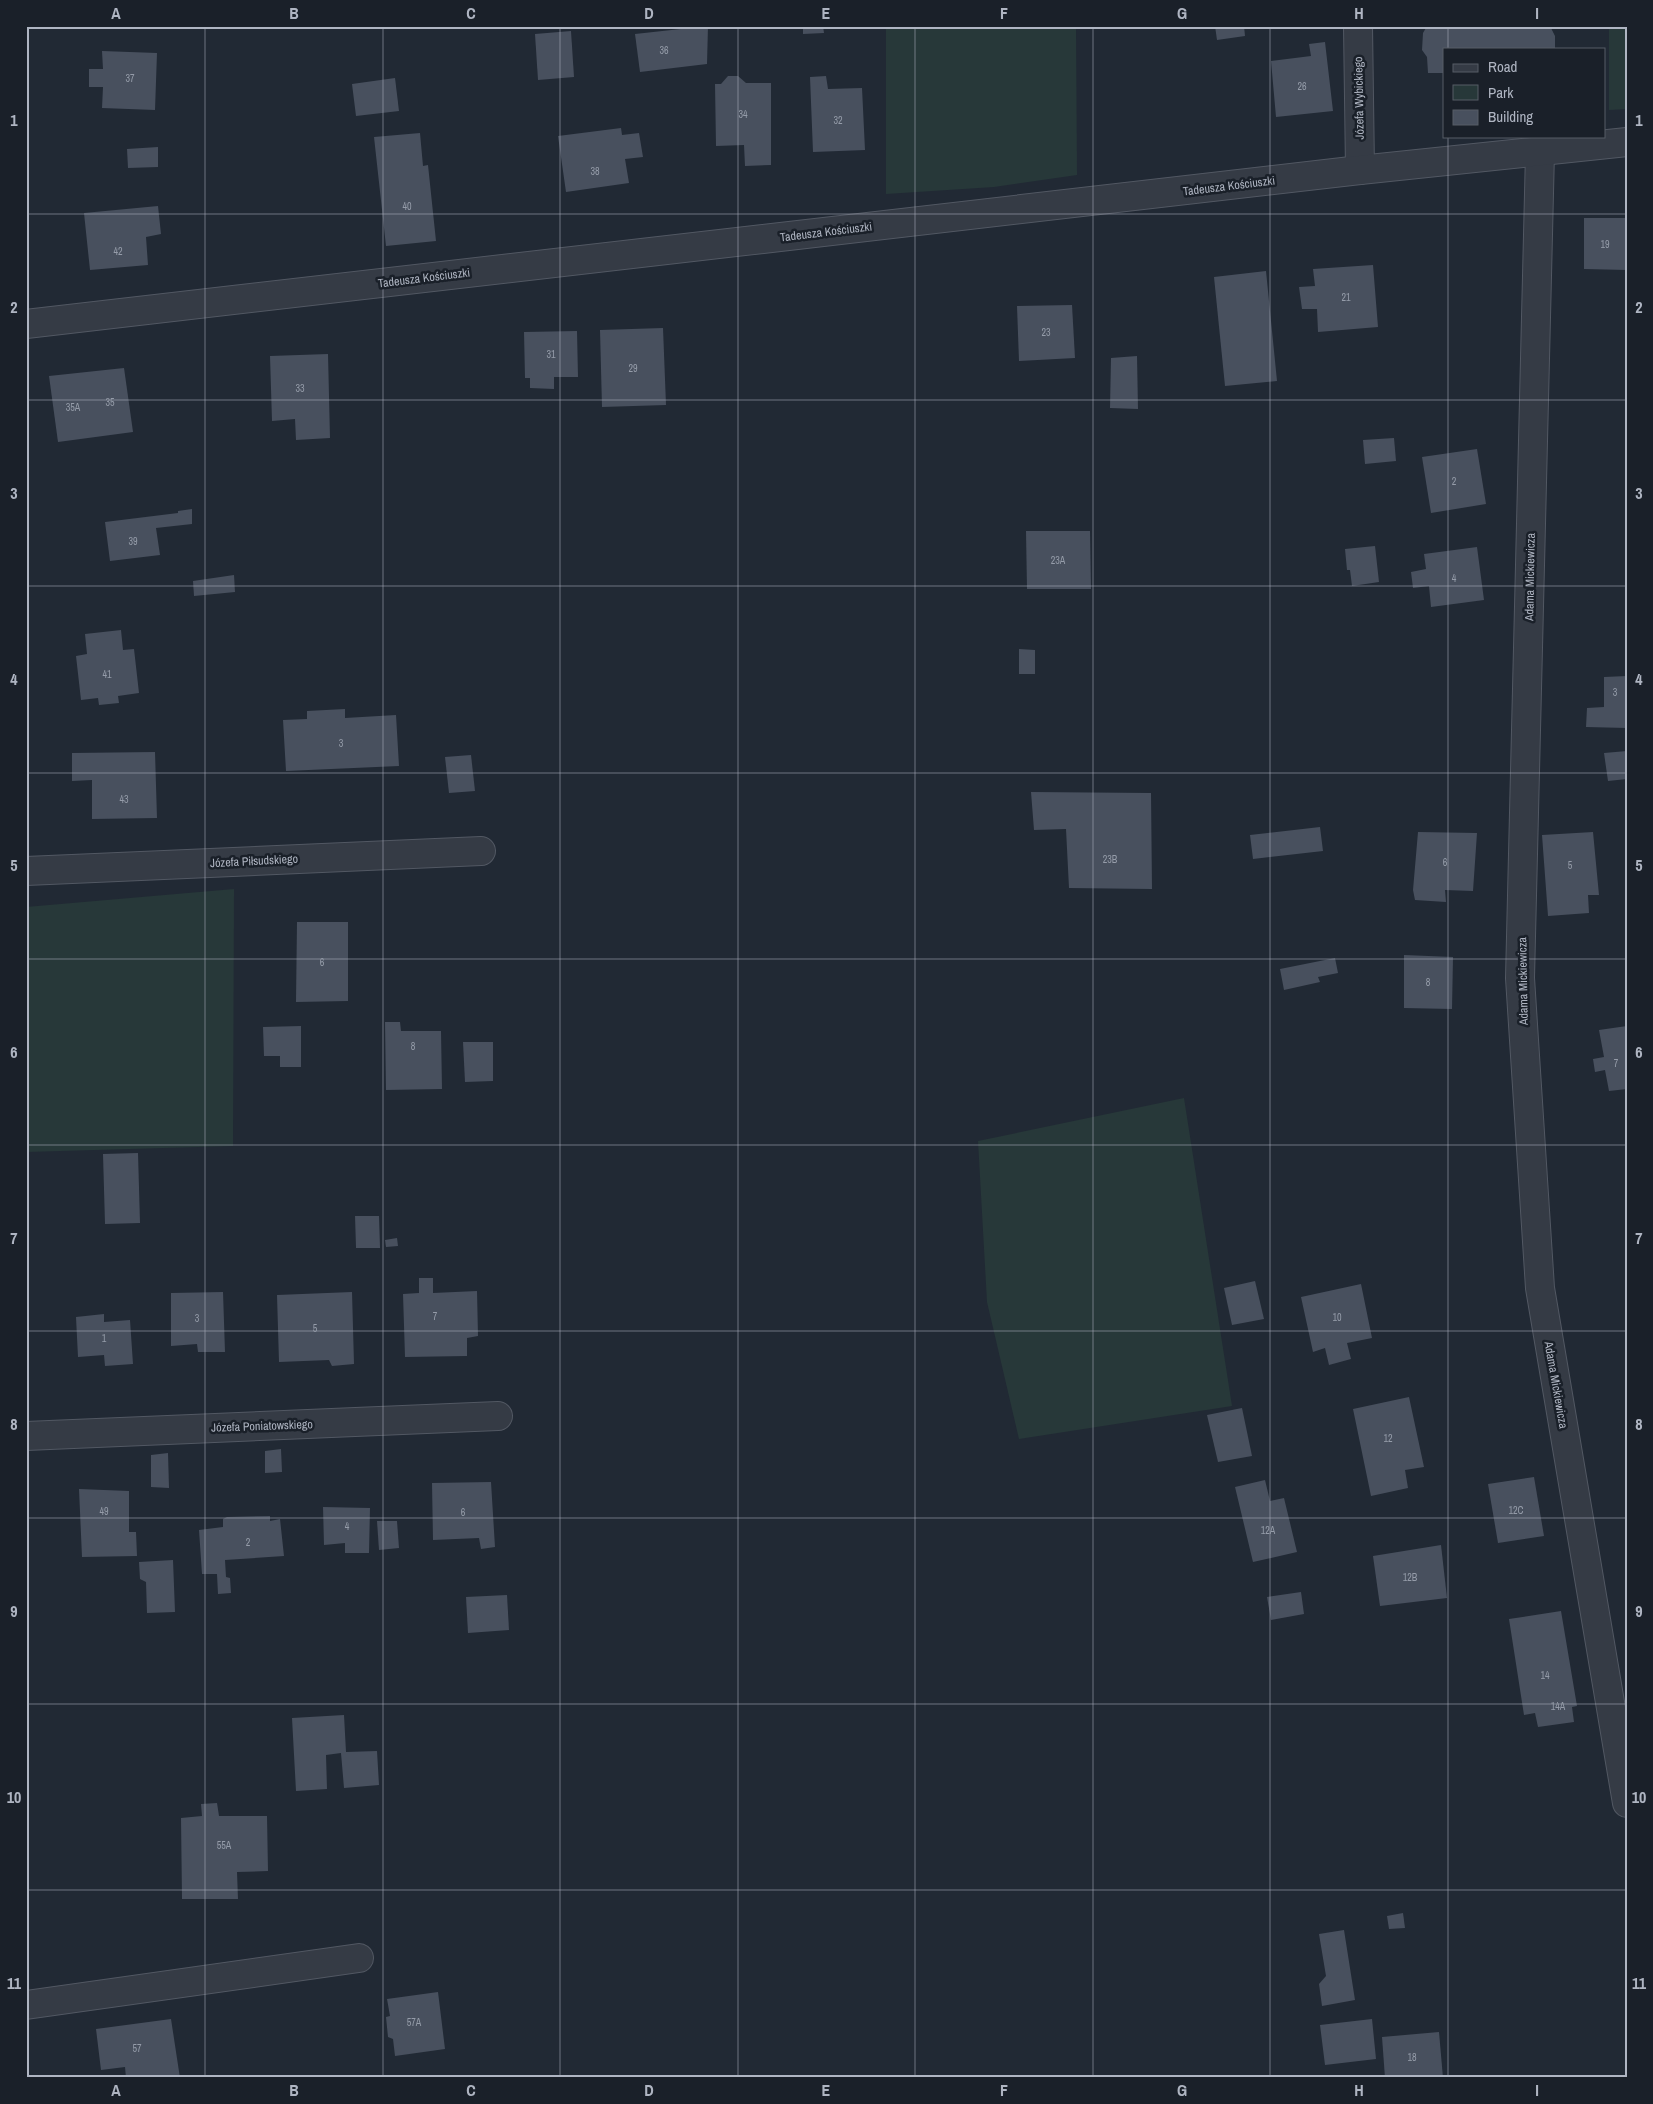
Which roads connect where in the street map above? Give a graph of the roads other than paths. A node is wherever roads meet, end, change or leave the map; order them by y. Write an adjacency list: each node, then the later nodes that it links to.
1 (1358, 26): 4 (street, Józefa Wybickiego)
2 (1627, 142): 3 (street, Tadeusza Kościuszki)
3 (1540, 152): 4 (street, Tadeusza Kościuszki); 10 (street, Adama Mickiewicza)
4 (1360, 170): 5 (street, Tadeusza Kościuszki)
5 (26, 324)
6 (482, 851): 7 (street, Józefa Piłsudskiego)
7 (26, 871)
8 (498, 1416): 9 (street, Józefa Poniatowskiego)
9 (26, 1436)
10 (1627, 1803)
11 (359, 1958): 12 (street)
12 (26, 2004)

